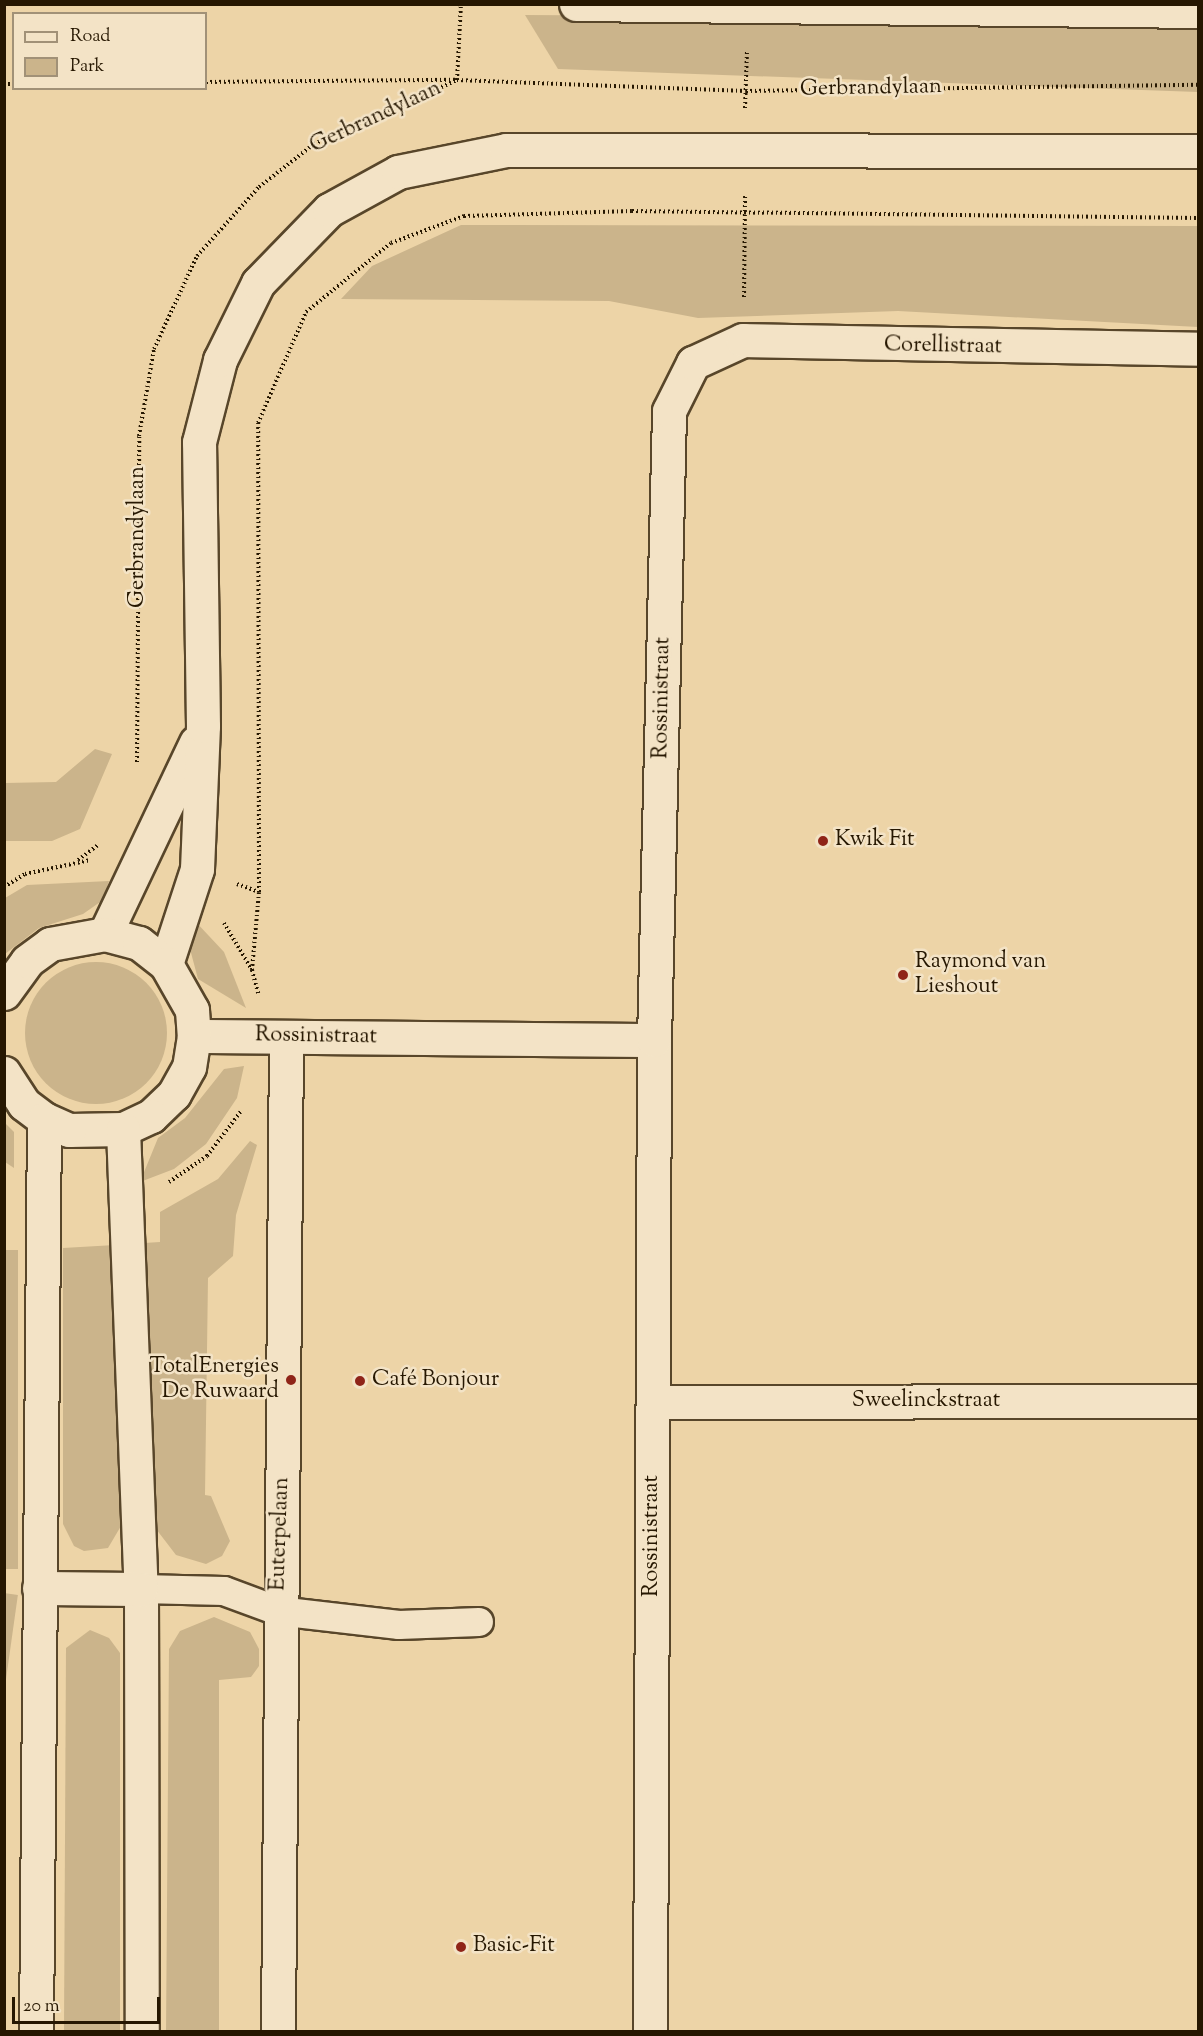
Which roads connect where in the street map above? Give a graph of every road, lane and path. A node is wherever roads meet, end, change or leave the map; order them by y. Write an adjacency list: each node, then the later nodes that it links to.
1 (461, 4): 5 (path)
2 (576, 4): 3 (street)
3 (1020, 8): 4 (street)
4 (1198, 11)
5 (457, 80): 6 (path); 7 (path, Gerbrandylaan); 13 (path, Gerbrandylaan)
6 (207, 82)
7 (1198, 86)
8 (1198, 151): 12 (street)
9 (1198, 218): 20 (path)
10 (1198, 349): 11 (street, Corellistraat)
11 (693, 363): 21 (street, Rossinistraat)
12 (203, 726): 16 (street); 17 (street)
13 (137, 771)
14 (102, 842): 15 (path)
15 (4, 887)
16 (105, 934): 17 (street); 18 (street)
17 (166, 964): 19 (street)
18 (4, 993)
19 (194, 1036): 20 (street, Rossinistraat); 25 (street)
20 (274, 1037): 21 (street, Rossinistraat); 31 (street, Euterpelaan)
21 (654, 1040): 28 (street, Rossinistraat)
22 (4, 1073): 24 (street)
23 (245, 1101): 26 (path)
24 (44, 1119): 25 (street); 29 (street)
25 (123, 1129): 26 (street)
26 (126, 1197): 30 (street)
27 (1198, 1401): 28 (street, Sweelinckstraat)
28 (653, 1402): 36 (street, Rossinistraat)
29 (39, 1588): 30 (street); 33 (street)
30 (141, 1589): 31 (lane); 34 (street)
31 (278, 1611): 32 (lane); 35 (street, Euterpelaan)
32 (479, 1622)
33 (36, 2031)
34 (142, 2031)
35 (278, 2031)
36 (651, 2031)

